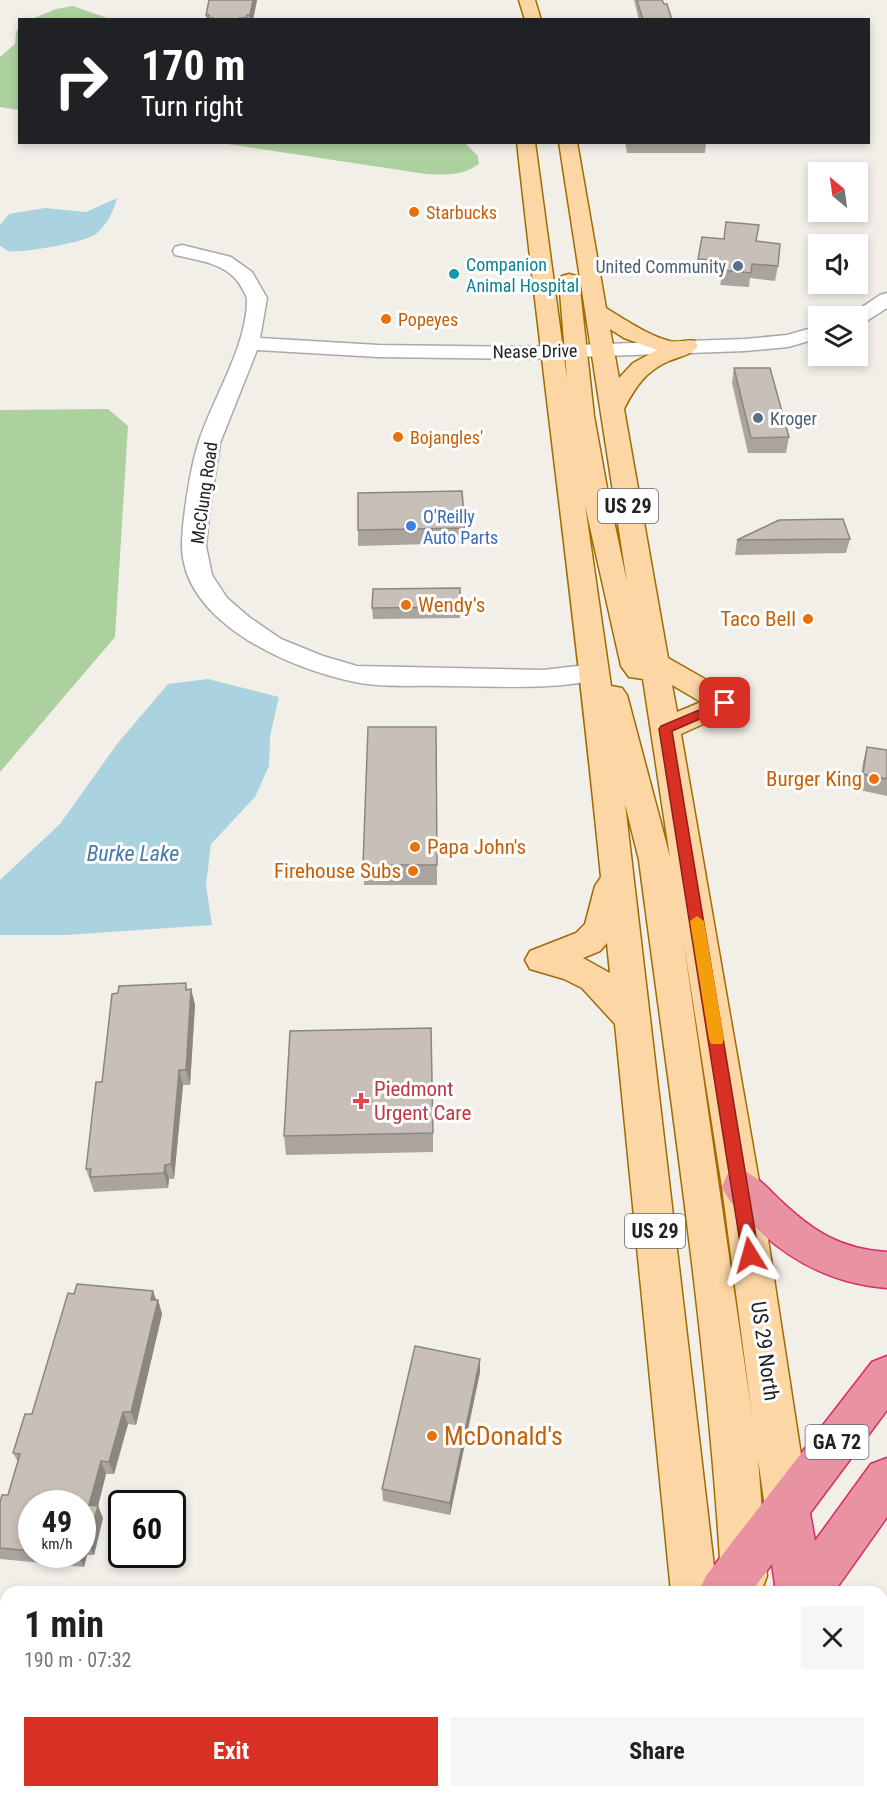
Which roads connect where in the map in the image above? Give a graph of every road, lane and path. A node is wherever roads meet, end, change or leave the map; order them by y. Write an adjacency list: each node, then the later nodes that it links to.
1 (527, 0): 3 (main road)
2 (543, 0): 4 (main road)
3 (532, 18)
4 (546, 18)
5 (526, 144): 18 (main road, US 29)
6 (540, 144): 8 (main road)
7 (568, 144): 13 (main road, US 29)
8 (551, 180)
9 (182, 251): 15 (street, McClung Road)
10 (566, 265): 18 (main road)
11 (887, 299): 12 (street)
12 (868, 311)
13 (597, 312): 16 (main road); 17 (main road, US 29)
14 (808, 335): 16 (street, Nease Drive)
15 (249, 343): 18 (street, Nease Drive); 21 (street, McClung Road)
16 (679, 347): 17 (street, Nease Drive); 19 (main road)
17 (602, 349): 18 (street, Nease Drive); 19 (main road, US 29)
18 (563, 351): 21 (main road, US 29); 22 (main road)
19 (612, 409): 20 (main road, US 29)
20 (655, 663): 22 (main road, US 29 North / US 29); 22 (main road)
21 (595, 672): 23 (main road, US 29); 30 (main road)
22 (664, 717): 25 (main road, US 29 North / US 29)
23 (615, 870): 24 (main road, US 29); 24 (main road)
24 (632, 1019): 31 (main road, US 29)
25 (741, 1187): 26 (highway); 29 (main road, US 29 North / US 29)
26 (887, 1270)
27 (887, 1376): 29 (highway, GA 72)
28 (887, 1480): 33 (highway, GA 72)
29 (787, 1507): 30 (highway, GA 72); 32 (highway, US 29)
30 (737, 1583)
31 (693, 1586)
32 (798, 1586)
33 (809, 1586)

